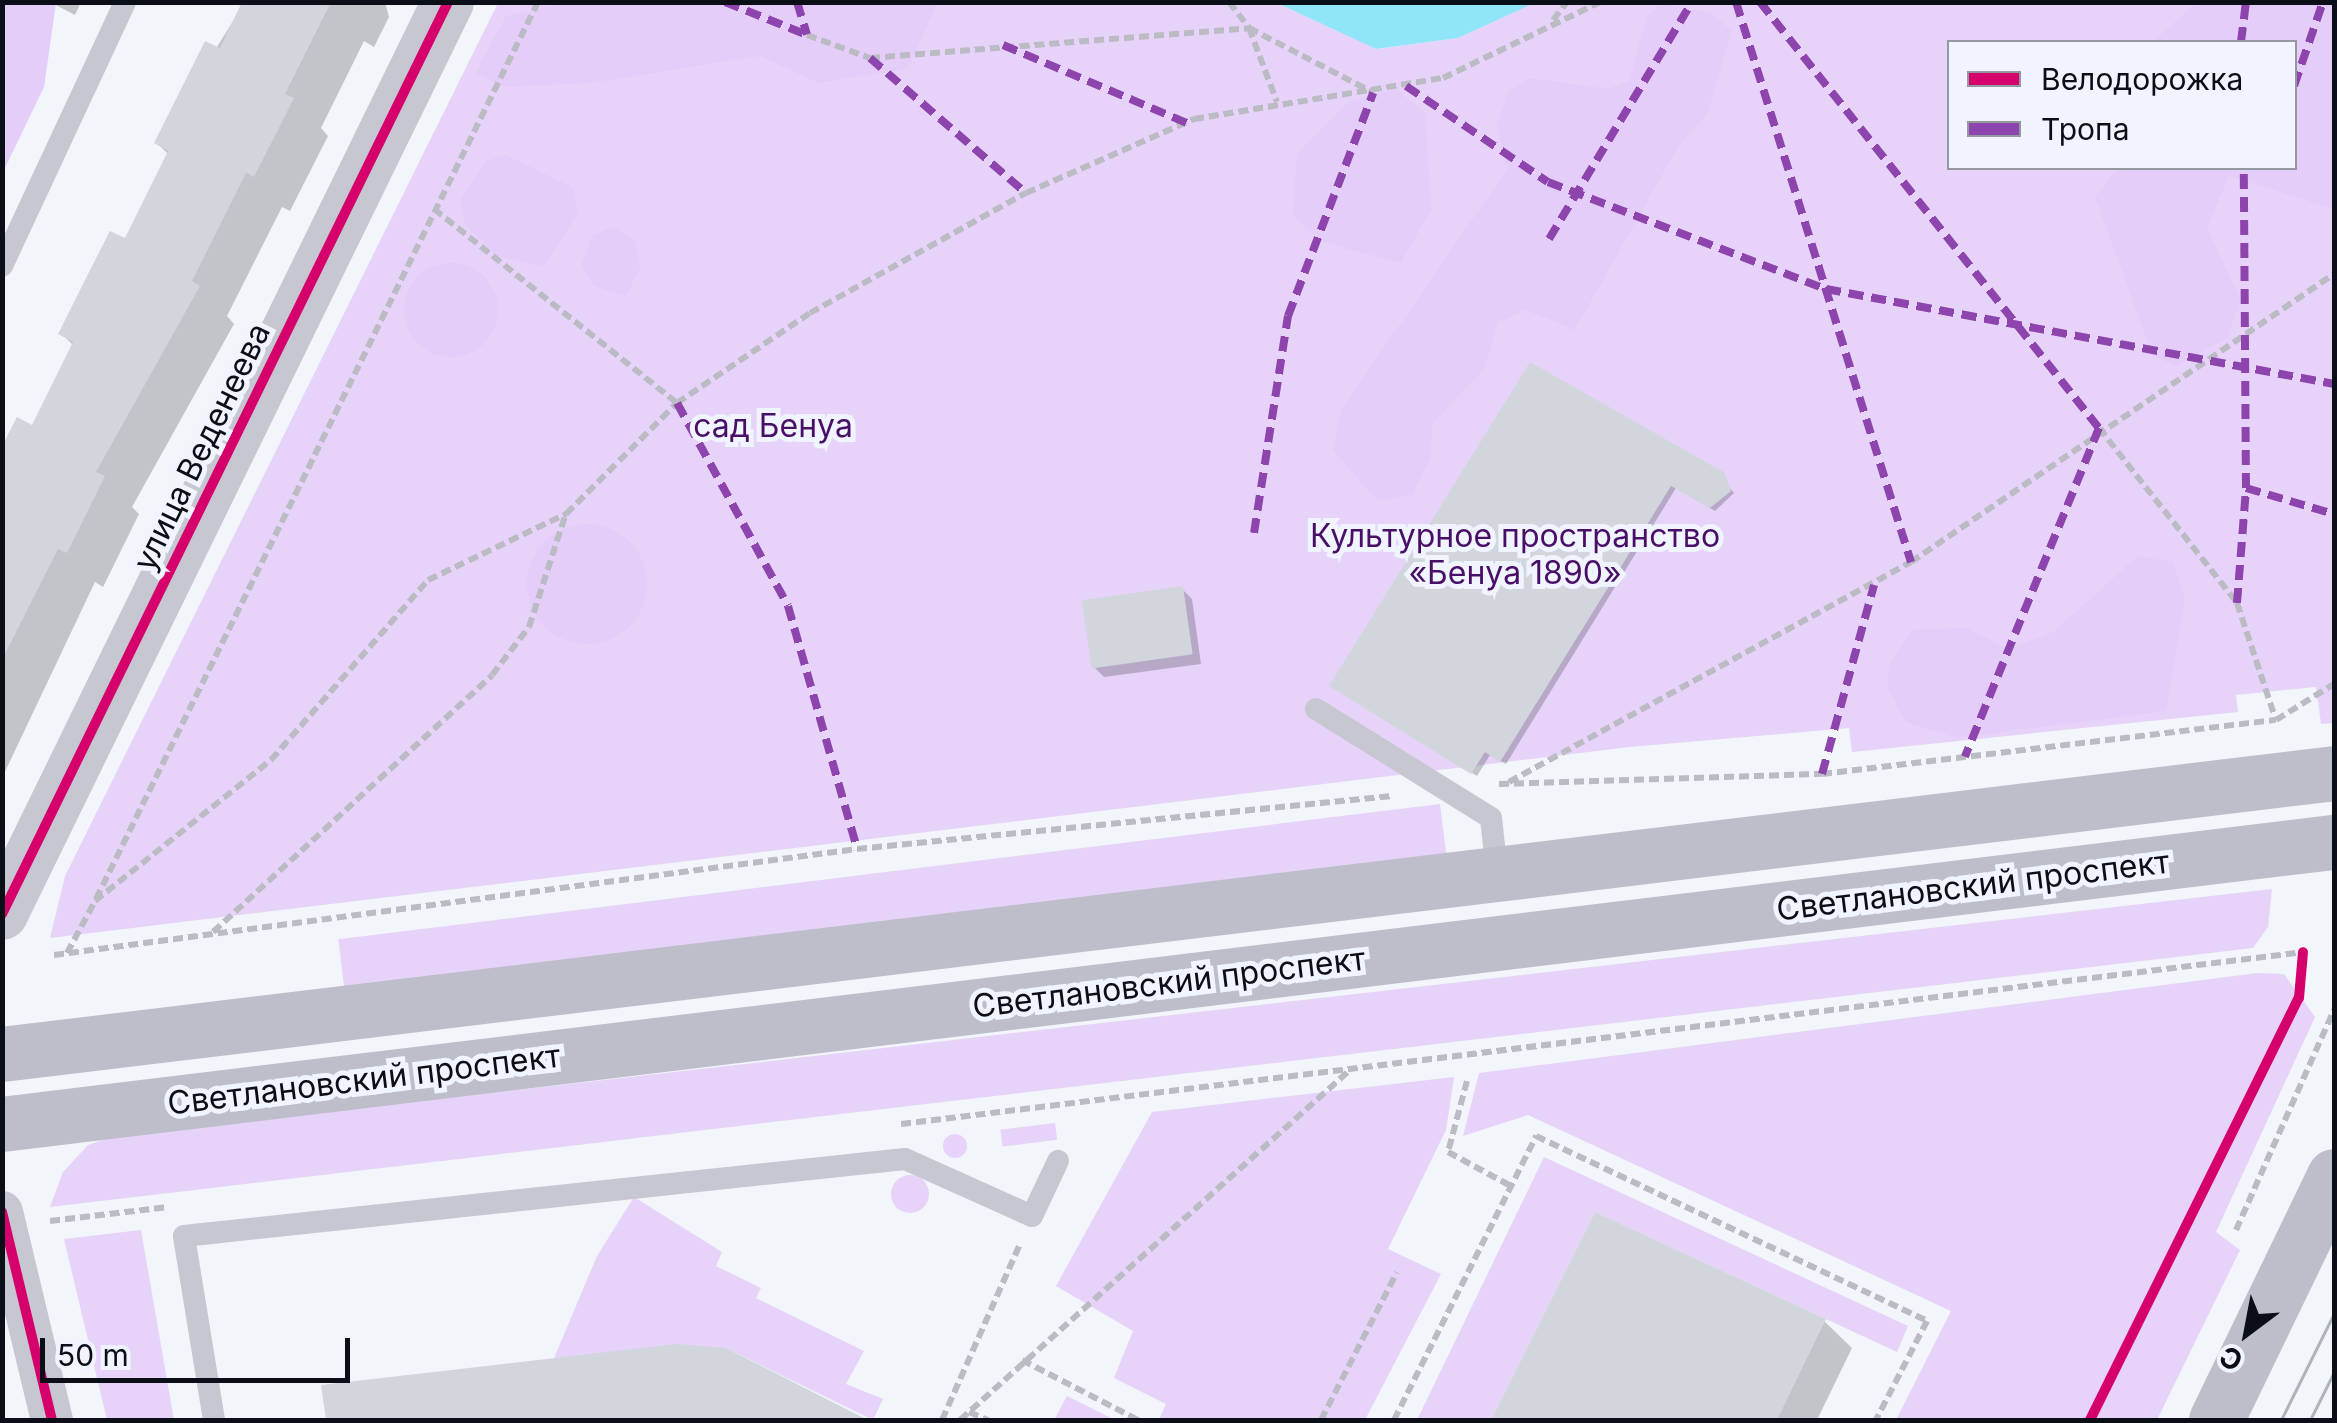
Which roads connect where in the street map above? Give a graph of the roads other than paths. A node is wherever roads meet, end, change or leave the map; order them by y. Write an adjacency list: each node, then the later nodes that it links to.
1 (125, 2): 3 (lane)
2 (448, 2): 8 (street, улица Веденеева)
3 (2, 266)
4 (1316, 709): 7 (lane)
5 (2334, 773): 7 (main road)
6 (2334, 842): 10 (main road, Светлановский проспект)
7 (1497, 872): 9 (main road)
8 (2, 914)
9 (2, 1054)
10 (2, 1124)
11 (1058, 1161): 15 (lane)
12 (2334, 1176): 16 (main road)
13 (2, 1212): 14 (street)
14 (52, 1420)
15 (214, 1420)
16 (2216, 1420)

